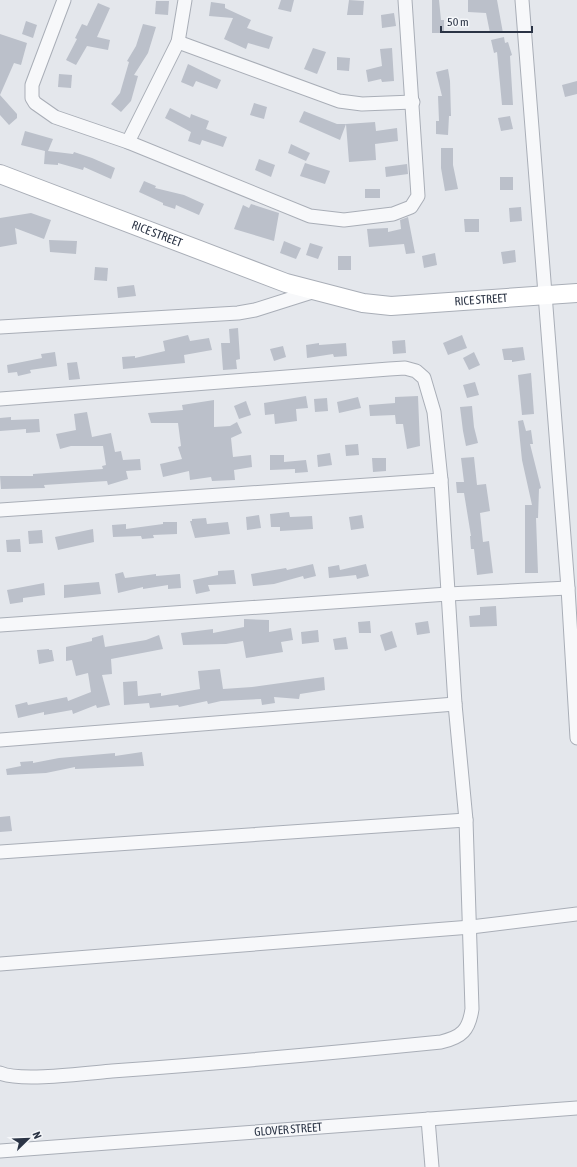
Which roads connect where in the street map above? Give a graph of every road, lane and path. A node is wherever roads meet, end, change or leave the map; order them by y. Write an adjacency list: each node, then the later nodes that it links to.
1 (64, 0): 7 (street)
2 (185, 0): 5 (street)
3 (406, 0): 6 (street)
4 (522, 0): 11 (street)
5 (178, 42): 6 (street); 7 (street)
6 (413, 102): 7 (street)
7 (128, 142)
8 (0, 174): 9 (street, RICE STREET)
9 (315, 291): 11 (street, RICE STREET); 12 (street)
10 (577, 293): 11 (street, RICE STREET)
11 (544, 295): 16 (street)
12 (0, 327)
13 (0, 399): 14 (street)
14 (441, 480): 15 (street); 17 (street)
15 (0, 510)
16 (568, 588): 17 (street); 20 (street)
17 (448, 594): 18 (street); 19 (street)
18 (0, 625)
19 (455, 704): 21 (street); 22 (street)
20 (577, 738)
21 (0, 740)
22 (466, 820): 23 (street); 25 (street)
23 (0, 852)
24 (577, 914): 25 (street)
25 (471, 927): 26 (street); 27 (street)
26 (0, 964)
27 (0, 1074)
28 (577, 1108): 29 (street, GLOVER STREET)
29 (428, 1119): 30 (street, GLOVER STREET); 31 (street)
30 (0, 1151)
31 (432, 1167)

